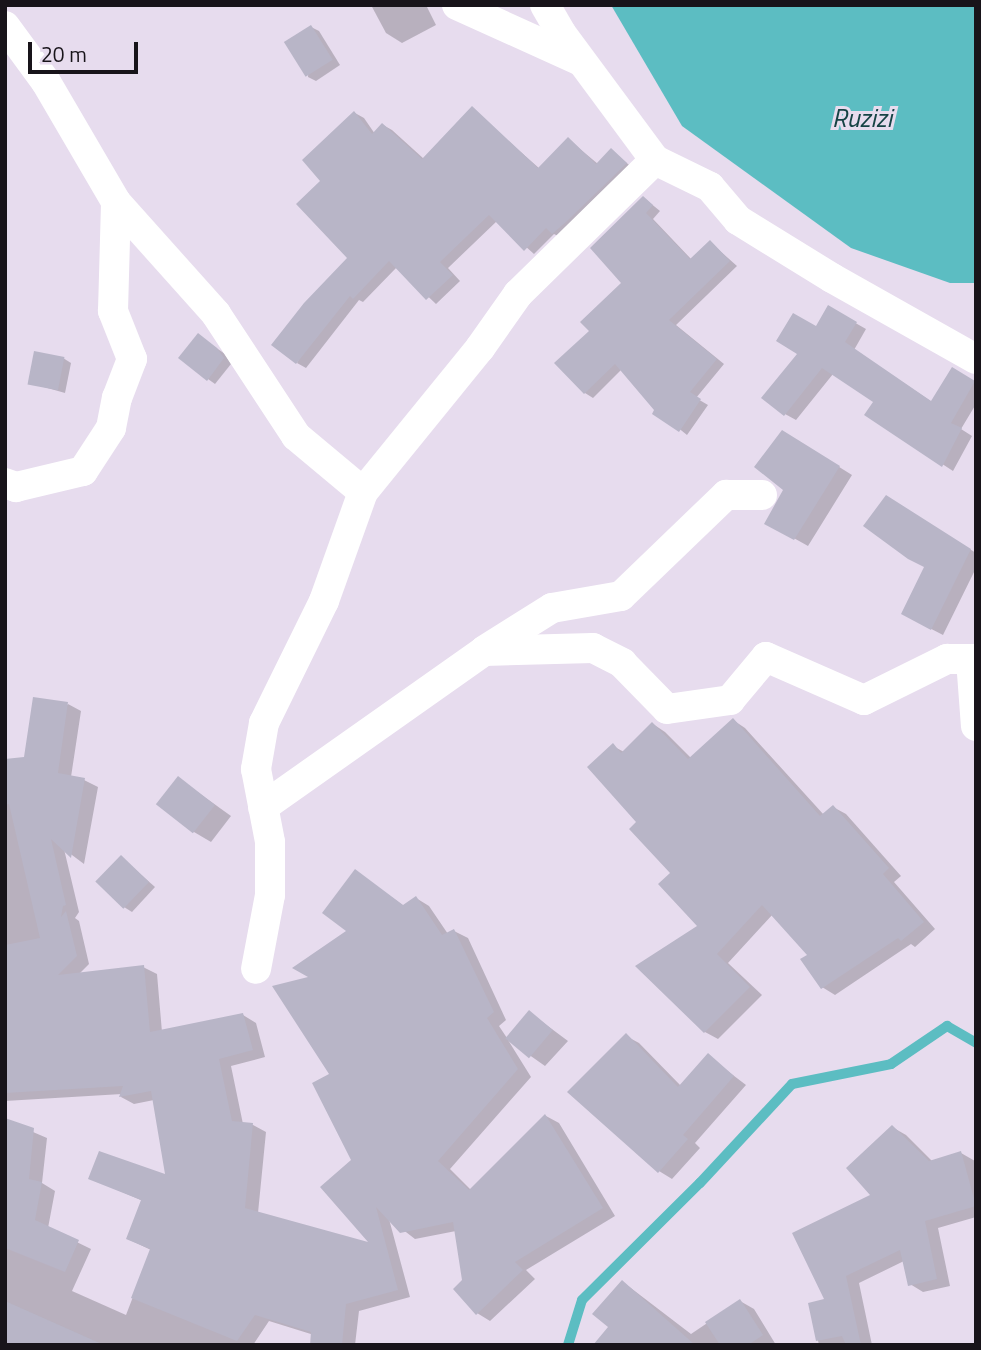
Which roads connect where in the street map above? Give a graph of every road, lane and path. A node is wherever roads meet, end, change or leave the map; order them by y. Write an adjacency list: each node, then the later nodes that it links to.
1 (457, 5): 4 (street)
2 (545, 5): 4 (street)
3 (5, 26): 6 (street)
4 (585, 64): 5 (street)
5 (656, 160): 7 (street); 9 (street)
6 (116, 202): 8 (street); 9 (street)
7 (976, 359)
8 (5, 483)
9 (363, 492): 14 (street)
10 (762, 495): 11 (street)
11 (485, 650): 12 (street); 14 (street)
12 (974, 659): 13 (street)
13 (976, 726)
14 (263, 807): 15 (street)
15 (256, 969)

